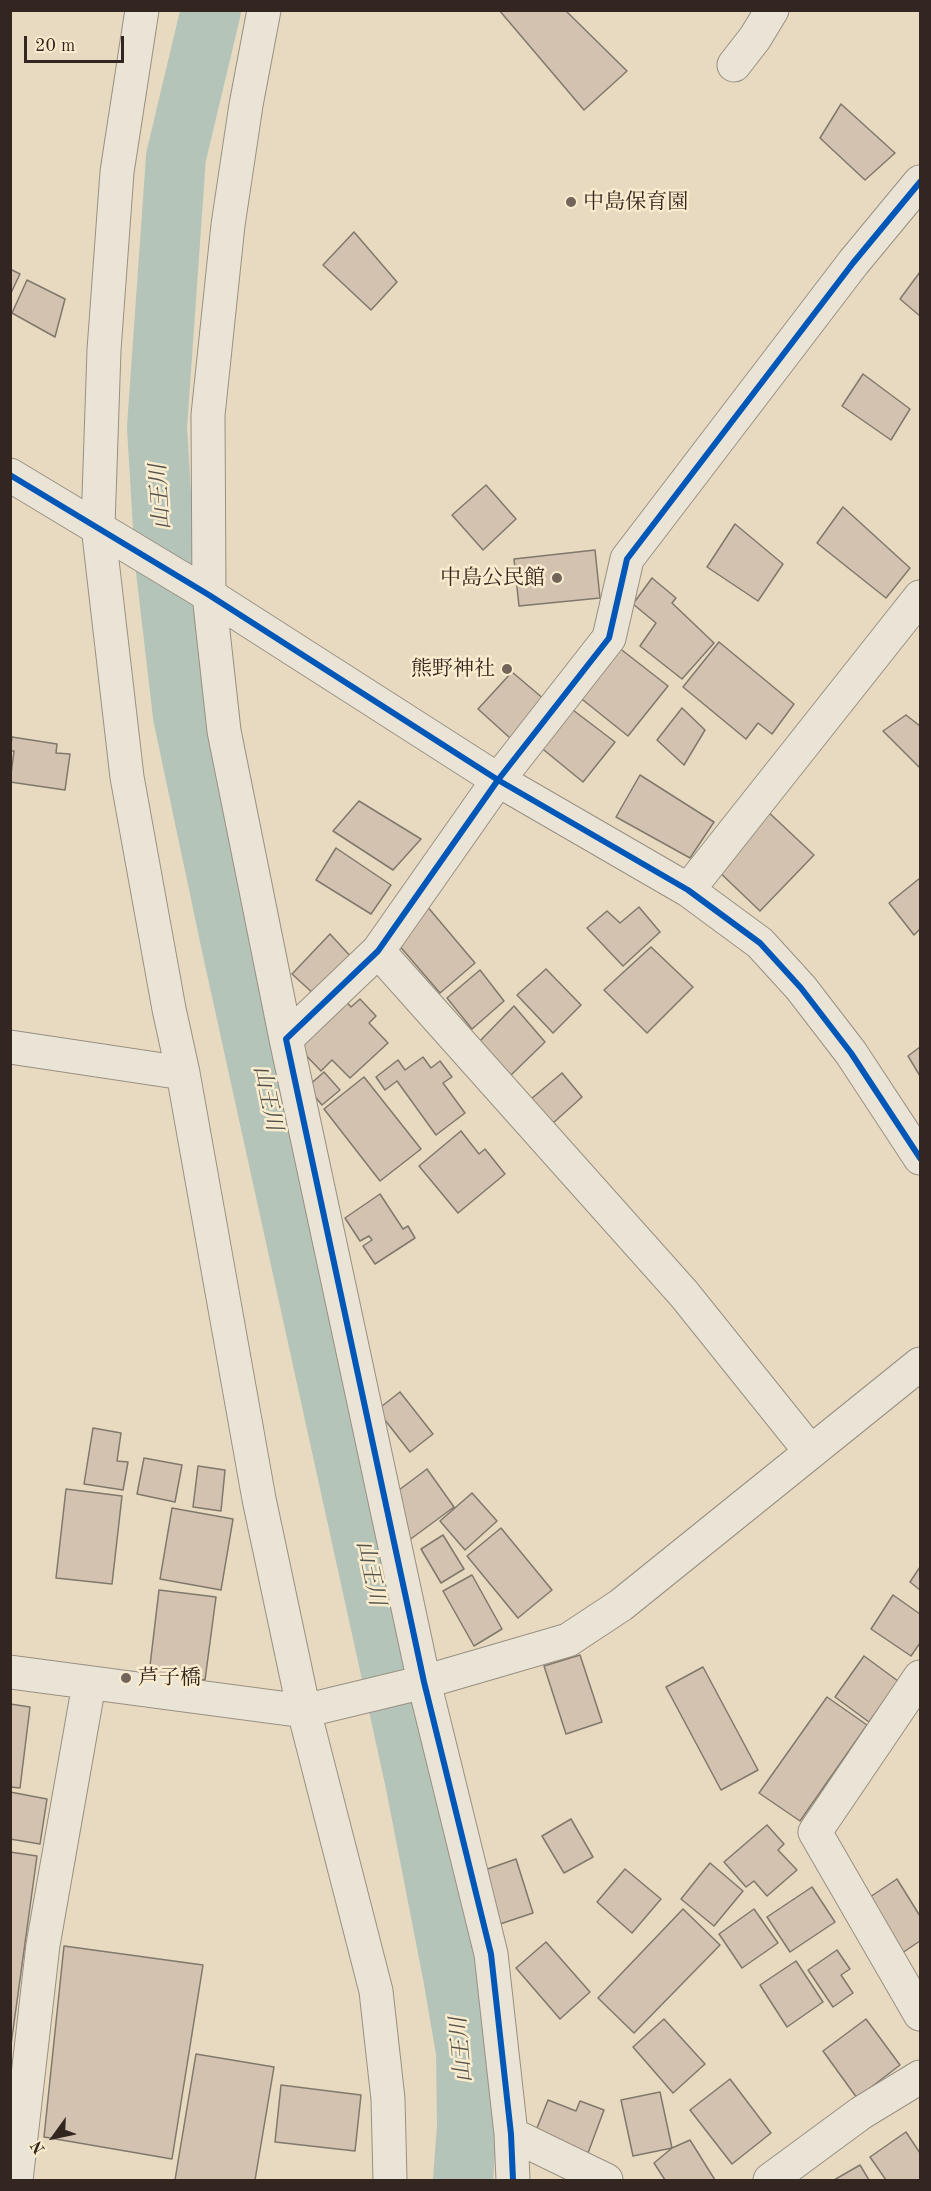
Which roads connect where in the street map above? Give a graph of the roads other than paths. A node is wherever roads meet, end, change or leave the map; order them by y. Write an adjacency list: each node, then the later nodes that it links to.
1 (142, 10): 7 (street)
2 (264, 10): 8 (street)
3 (772, 10): 4 (street)
4 (734, 65)
5 (921, 182): 10 (street)
6 (10, 474): 7 (street)
7 (98, 526): 8 (street); 15 (street)
8 (209, 595): 10 (street); 13 (street)
9 (921, 597): 11 (street)
10 (498, 780): 11 (street); 12 (street)
11 (688, 890): 16 (street)
12 (378, 951): 13 (street); 18 (street)
13 (285, 1039): 21 (street)
14 (10, 1047): 15 (street)
15 (183, 1073): 23 (street)
16 (921, 1158)
17 (921, 1364): 18 (street)
18 (810, 1451): 21 (street)
19 (10, 1672): 22 (street)
20 (921, 1677): 24 (street)
21 (424, 1682): 23 (street); 26 (street)
22 (89, 1684): 23 (street); 27 (street)
23 (304, 1711): 28 (street)
24 (921, 2014)
25 (921, 2077): 31 (street)
26 (511, 2134): 29 (street); 30 (street)
27 (16, 2181)
28 (390, 2181)
29 (513, 2181)
30 (606, 2181)
31 (770, 2181)

